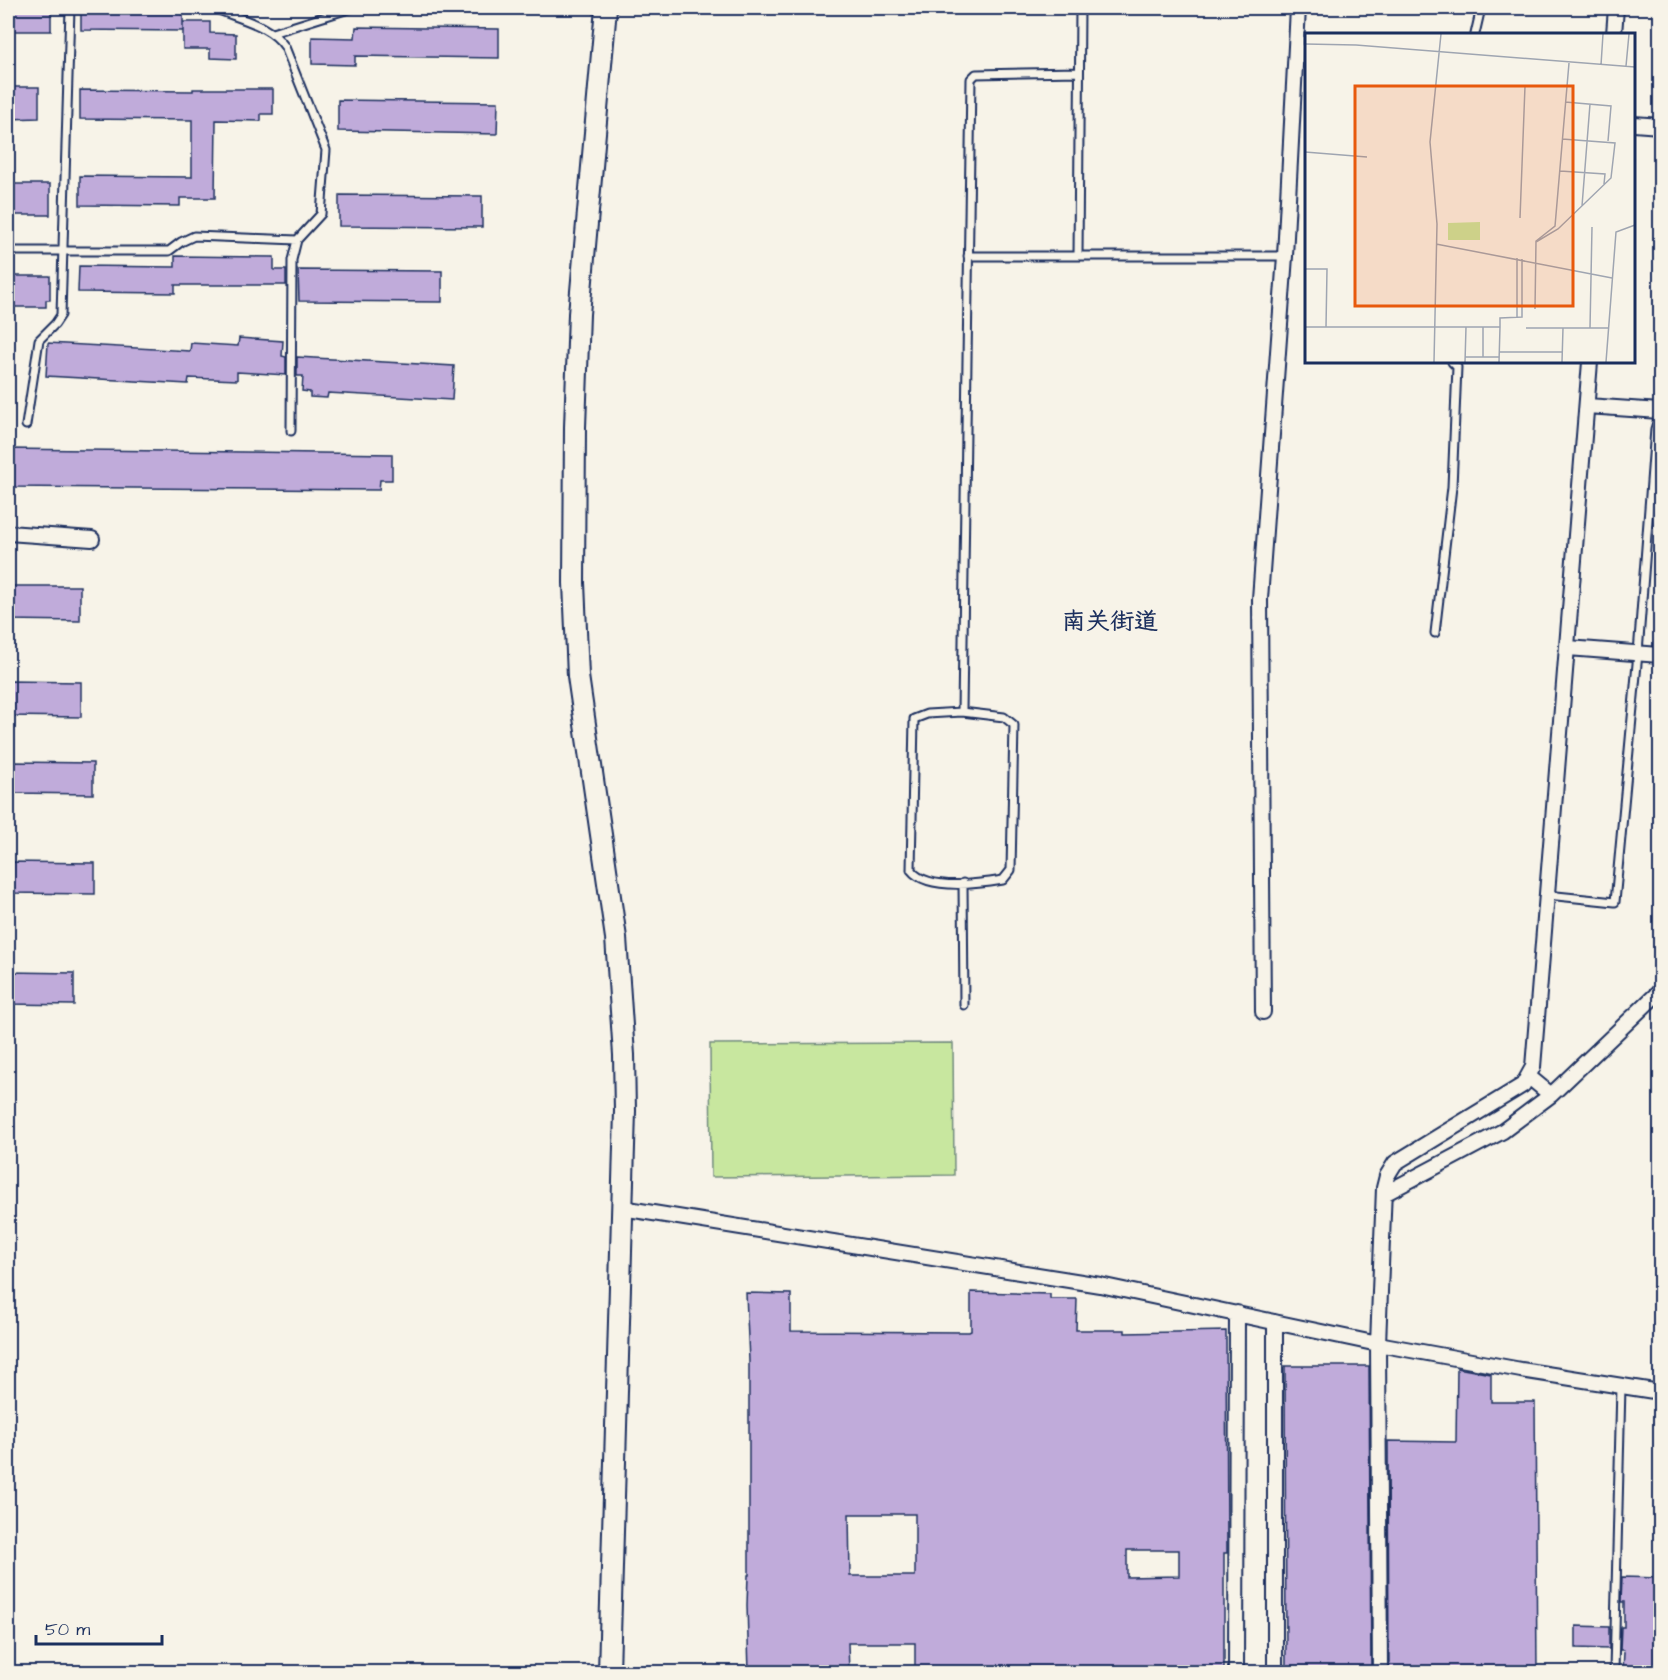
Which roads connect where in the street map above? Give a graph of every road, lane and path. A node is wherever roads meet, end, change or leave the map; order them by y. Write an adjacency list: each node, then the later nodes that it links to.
1 (70, 8): 17 (lane)
2 (214, 8): 9 (lane)
3 (352, 8): 9 (lane)
4 (606, 8): 42 (street)
5 (1080, 8): 12 (lane)
6 (1298, 8): 20 (street)
7 (1481, 8): 10 (lane)
8 (1616, 8): 11 (street)
9 (272, 33): 15 (lane)
10 (1475, 33)
11 (1614, 33)
12 (1078, 72): 18 (lane); 19 (lane)
13 (1635, 124): 14 (street)
14 (1660, 126)
15 (297, 240): 17 (lane); 26 (lane)
16 (8, 251): 17 (lane)
17 (63, 251): 25 (lane)
18 (968, 256): 19 (lane); 33 (lane)
19 (1078, 256): 20 (lane)
20 (1285, 256): 38 (street)
21 (1453, 363): 29 (lane)
22 (1590, 363): 23 (street)
23 (1587, 406): 24 (street); 30 (street)
24 (1660, 412): 31 (lane)
25 (26, 425)
26 (291, 431)
27 (8, 533): 28 (street)
28 (92, 539)
29 (1435, 633)
30 (1568, 648): 31 (street); 35 (street)
31 (1638, 653): 32 (street); 35 (lane)
32 (1660, 655)
33 (962, 712): 34 (lane); 34 (lane)
34 (963, 884): 37 (lane)
35 (1547, 895): 39 (street)
36 (1660, 992): 40 (street)
37 (964, 1005)
38 (1263, 1012)
39 (1528, 1076): 40 (street); 41 (street)
40 (1551, 1095): 41 (street)
41 (1384, 1194): 45 (street)
42 (622, 1208): 43 (street); 48 (street)
43 (1237, 1313): 44 (street); 49 (street)
44 (1275, 1322): 45 (street); 50 (street)
45 (1378, 1344): 46 (street); 51 (street)
46 (1621, 1386): 47 (street); 52 (lane)
47 (1660, 1392)
48 (609, 1672)
49 (1236, 1672)
50 (1275, 1672)
51 (1380, 1672)
52 (1614, 1672)

